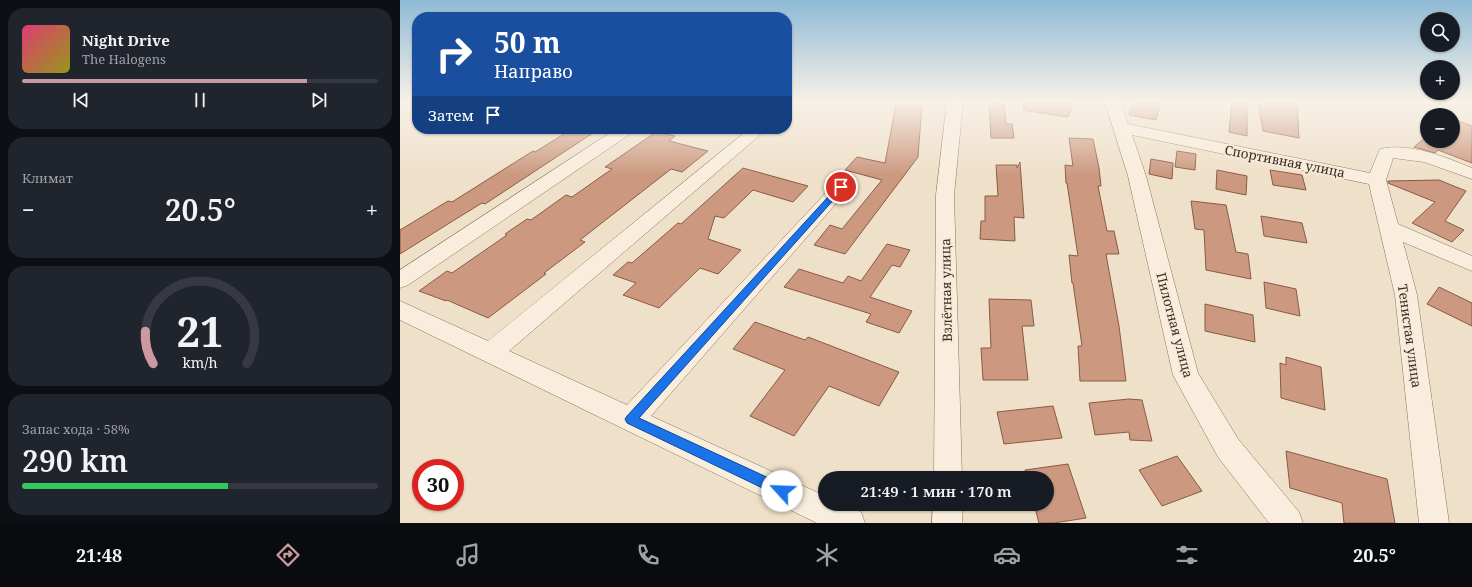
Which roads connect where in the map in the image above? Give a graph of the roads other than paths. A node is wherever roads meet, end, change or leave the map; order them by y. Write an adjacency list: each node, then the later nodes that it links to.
1 (952, 126): 14 (street, Взлётная улица)
2 (1122, 128): 6 (street, Спортивная улица); 18 (street, Пилотная улица)
3 (619, 134): 10 (street)
4 (753, 134): 12 (street)
5 (1472, 174): 6 (street)
6 (1377, 180): 8 (street, Тенистая улица)
7 (841, 187): 13 (street)
8 (1389, 228): 9 (street); 19 (street, Тенистая улица)
9 (1472, 264)
10 (400, 280)
11 (400, 310): 12 (street)
12 (492, 352): 13 (street)
13 (631, 419): 16 (street)
14 (948, 471)
15 (947, 511): 17 (street)
16 (850, 523)
17 (946, 523)
18 (1288, 523)
19 (1434, 523)

